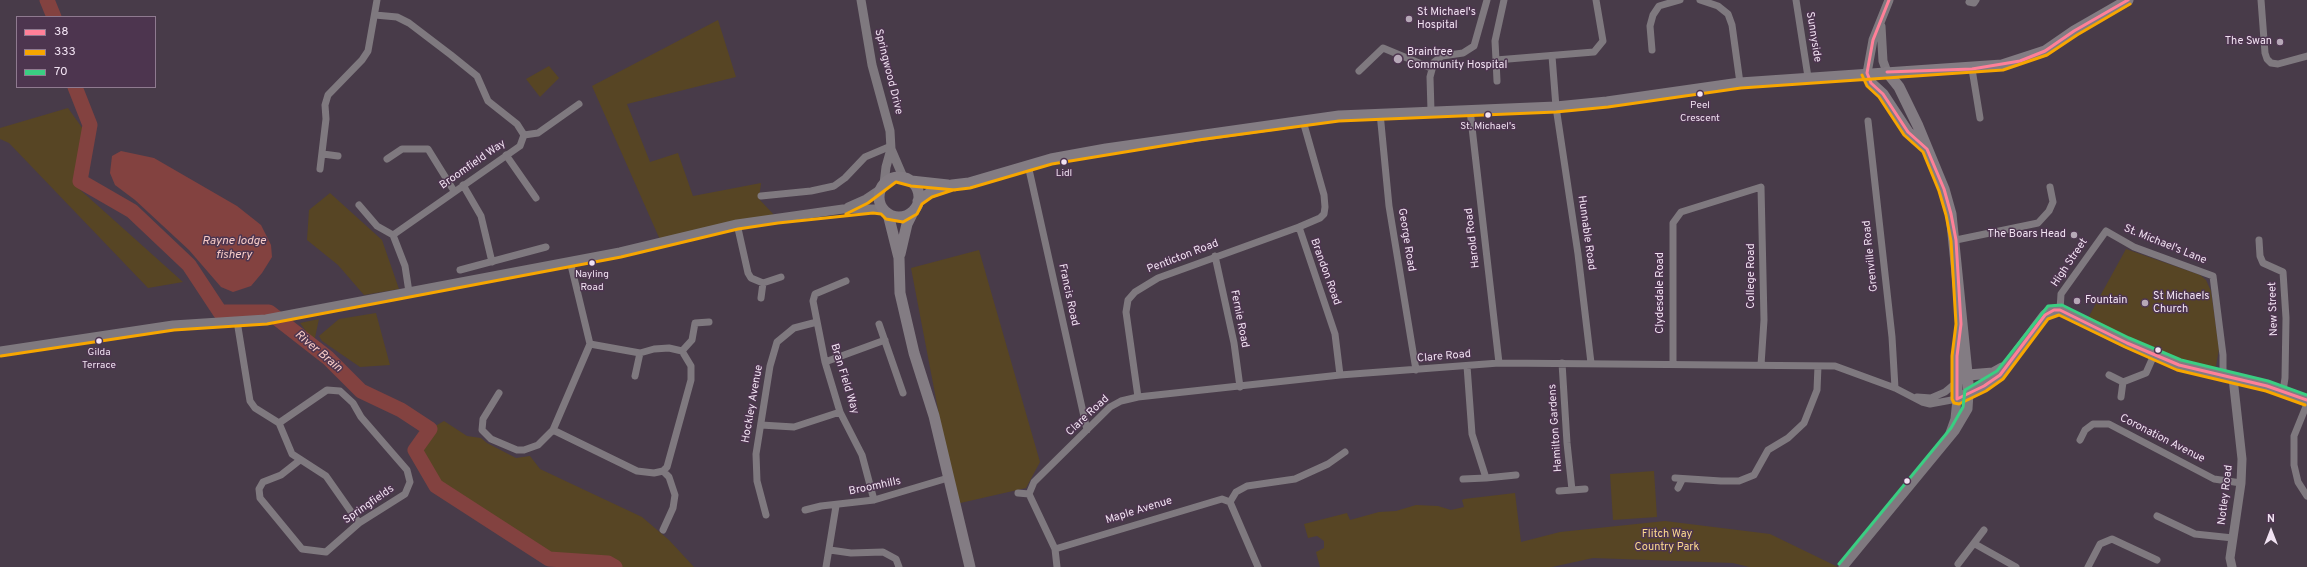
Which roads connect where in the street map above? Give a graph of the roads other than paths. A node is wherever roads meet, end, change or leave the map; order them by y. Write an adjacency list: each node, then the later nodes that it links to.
1 (377, 0): 15 (street)
2 (861, 0): 39 (street, Springwood Drive)
3 (1487, 0): 21 (street)
4 (1504, 0): 20 (street)
5 (1596, 0): 18 (street)
6 (1680, 0): 14 (street)
7 (1700, 0): 28 (street)
8 (1796, 0): 26 (street, Sunnyside)
9 (1889, 0): 16 (street)
10 (1970, 0): 11 (street)
11 (1976, 0)
12 (2128, 0): 22 (main road)
13 (2261, 0): 19 (street)
14 (1657, 3): 17 (street)
15 (375, 15): 38 (street); 41 (street)
16 (1881, 23): 24 (street); 25 (street)
17 (1652, 50)
18 (1552, 56): 20 (street); 31 (street, Hunnable Road)
19 (2307, 56)
20 (1496, 60): 27 (street)
21 (1431, 68): 23 (street); 33 (street)
22 (1972, 69): 24 (main road); 35 (street)
23 (1359, 70)
24 (1887, 72): 25 (main road); 29 (main road); 40 (main road)
25 (1867, 73): 26 (main road); 29 (main road)
26 (1808, 78): 28 (main road)
27 (1497, 81)
28 (1740, 83): 31 (main road)
29 (1883, 94): 40 (main road)
30 (579, 104): 38 (street)
31 (1556, 107): 32 (main road); 93 (street, Hunnable Road)
32 (1470, 110): 33 (main road); 91 (street, Harold Road)
33 (1431, 112): 34 (main road)
34 (1380, 113): 36 (main road); 98 (street, George Road)
35 (1980, 118)
36 (1303, 121): 45 (main road); 61 (street, Brandon Road)
37 (1868, 121): 107 (street, Grenville Road)
38 (524, 135): 42 (street, Broomfield Way)
39 (891, 147): 47 (street, Springwood Drive); 50 (street, Springwood Drive); 54 (street)
40 (1927, 149): 64 (main road)
41 (323, 154): 43 (street); 46 (street)
42 (506, 155): 48 (street, Broomfield Way); 55 (street)
43 (338, 156)
44 (387, 158): 53 (street)
45 (1028, 165): 49 (main road); 122 (street, Francis Road)
46 (320, 169)
47 (907, 179): 49 (main road); 50 (main road); 56 (main road)
48 (463, 185): 53 (street, Broomfield Way); 70 (street)
49 (952, 185): 56 (main road)
50 (882, 186): 58 (street); 59 (main road)
51 (1761, 187): 94 (street, Clydesdale Road); 95 (street, College Road)
52 (2050, 187): 64 (street)
53 (454, 191): 63 (street, Broomfield Way)
54 (761, 196)
55 (536, 198)
56 (916, 205): 59 (main road); 68 (main road)
57 (359, 206): 63 (street)
58 (843, 209): 59 (street); 60 (street)
59 (886, 211): 68 (main road)
60 (737, 224): 69 (street); 74 (street)
61 (1299, 227): 67 (street, Penticton Road); 99 (street, Brandon Road)
62 (2106, 231): 77 (street, High Street); 103 (street, St. Michael's Lane)
63 (393, 235): 75 (street)
64 (1956, 240): 82 (main road)
65 (2258, 240): 108 (street, New Street)
66 (546, 247): 70 (street)
67 (1215, 256): 106 (street, Fernie Road); 113 (street, Penticton Road)
68 (899, 258): 129 (main road)
69 (570, 261): 75 (street); 84 (street)
70 (492, 262): 71 (street)
71 (460, 270)
72 (781, 277): 74 (street)
73 (846, 281): 80 (street, Bran Field Way)
74 (763, 283): 76 (street)
75 (409, 292): 78 (street)
76 (761, 298)
77 (2060, 310): 88 (main road); 90 (main road)
78 (238, 321): 85 (street); 119 (street)
79 (709, 322): 86 (street)
80 (816, 322): 89 (street, Bran Field Way); 120 (street, Hockley Avenue)
81 (879, 324): 83 (street)
82 (1961, 324): 100 (main road); 104 (main road)
83 (885, 340): 89 (street); 109 (street)
84 (590, 344): 87 (street); 121 (street)
85 (0, 351)
86 (682, 351): 87 (street); 127 (street)
87 (640, 354): 102 (street)
88 (2154, 355): 103 (main road); 105 (street)
89 (825, 362): 118 (street, Bran Field Way)
90 (2008, 362): 100 (main road); 110 (main road)
91 (1499, 363): 92 (street, Clare Road); 96 (street, Clare Road)
92 (1562, 363): 93 (street, Clare Road); 135 (street, Hamilton Gardens)
93 (1590, 363): 94 (street, Clare Road)
94 (1673, 363): 95 (street, Clare Road)
95 (1761, 365): 97 (street, Clare Road)
96 (1467, 366): 98 (street, Clare Road); 130 (street)
97 (1818, 366): 107 (street, Clare Road); 133 (street)
98 (1416, 370): 99 (street, Clare Road)
99 (1340, 375): 106 (street, Clare Road)
100 (1968, 375): 104 (main road); 110 (main road)
101 (2109, 375): 105 (street)
102 (635, 376)
103 (2228, 377): 108 (main road); 132 (street, Notley Road)
104 (1957, 382): 112 (street, Clare Road); 115 (main road)
105 (2123, 382): 114 (street)
106 (1240, 386): 113 (street, Clare Road)
107 (1895, 388): 112 (street, Clare Road)
108 (2283, 391): 116 (main road)
109 (903, 393)
110 (1969, 393): 115 (main road); 124 (street)
111 (500, 394): 121 (street)
112 (1909, 395): 115 (street, Clare Road)
113 (1138, 397): 122 (street, Clare Road)
114 (2120, 397)
115 (1957, 399): 124 (street)
116 (2307, 400)
117 (2307, 404): 139 (street)
118 (840, 412): 120 (street); 140 (street, Bran Field Way)
119 (279, 423): 126 (street); 146 (street, Springfields)
120 (761, 425): 144 (street, Hockley Avenue)
121 (553, 430): 127 (street)
122 (1087, 430): 138 (street, Clare Road)
123 (2080, 440): 132 (street, Coronation Avenue)
124 (1945, 441): 155 (street)
125 (1345, 452): 141 (street)
126 (300, 460): 146 (street); 146 (street, Springfields)
127 (663, 471): 147 (street)
128 (1516, 476): 130 (street)
129 (948, 478): 140 (street, Broomhills); 158 (main road)
130 (1486, 478): 131 (street)
131 (1463, 479)
132 (2241, 483): 149 (street, Notley Road)
133 (1678, 488)
134 (1585, 489): 135 (street)
135 (1572, 490): 136 (street)
136 (1559, 491)
137 (1018, 493): 138 (street)
138 (1029, 494): 151 (street)
139 (2307, 496)
140 (874, 500): 142 (street, Broomhills)
141 (1230, 502): 151 (street, Maple Avenue); 160 (street)
142 (836, 506): 143 (street, Broomhills); 152 (street)
143 (805, 510)
144 (766, 515)
145 (2157, 516): 149 (street)
146 (360, 523)
147 (663, 530)
148 (1984, 530): 150 (street)
149 (2233, 538): 163 (street, Notley Road)
150 (1975, 544): 154 (street); 161 (street)
151 (1055, 549): 159 (street)
152 (830, 550): 156 (street); 157 (street)
153 (2158, 560): 162 (street)
154 (1958, 564)
155 (1844, 566)
156 (826, 567)
157 (899, 567)
158 (970, 567)
159 (1057, 567)
160 (1258, 567)
161 (2016, 567)
162 (2088, 567)
163 (2232, 567)

